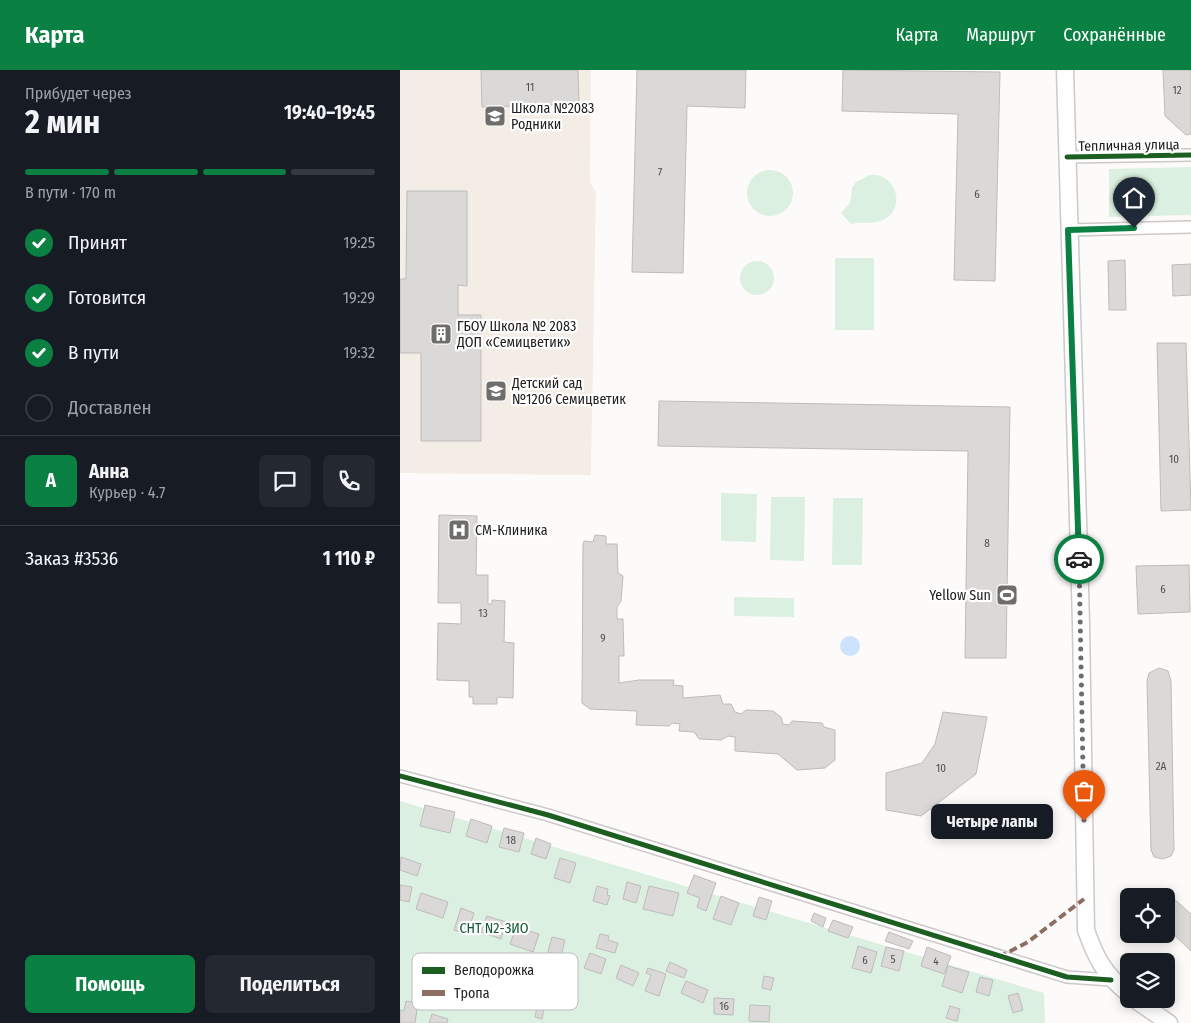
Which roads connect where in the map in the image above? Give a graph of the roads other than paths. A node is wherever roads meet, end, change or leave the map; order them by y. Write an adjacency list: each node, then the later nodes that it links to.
1 (1065, 70): 3 (main road)
2 (1191, 155): 3 (street, Тепличная улица)
3 (1067, 158): 5 (main road)
4 (1191, 227): 5 (street)
5 (1068, 230): 7 (main road)
6 (400, 776): 7 (street)
7 (1111, 980): 8 (main road)
8 (1120, 987)
9 (1147, 1008): 10 (main road)
10 (1169, 1023)

